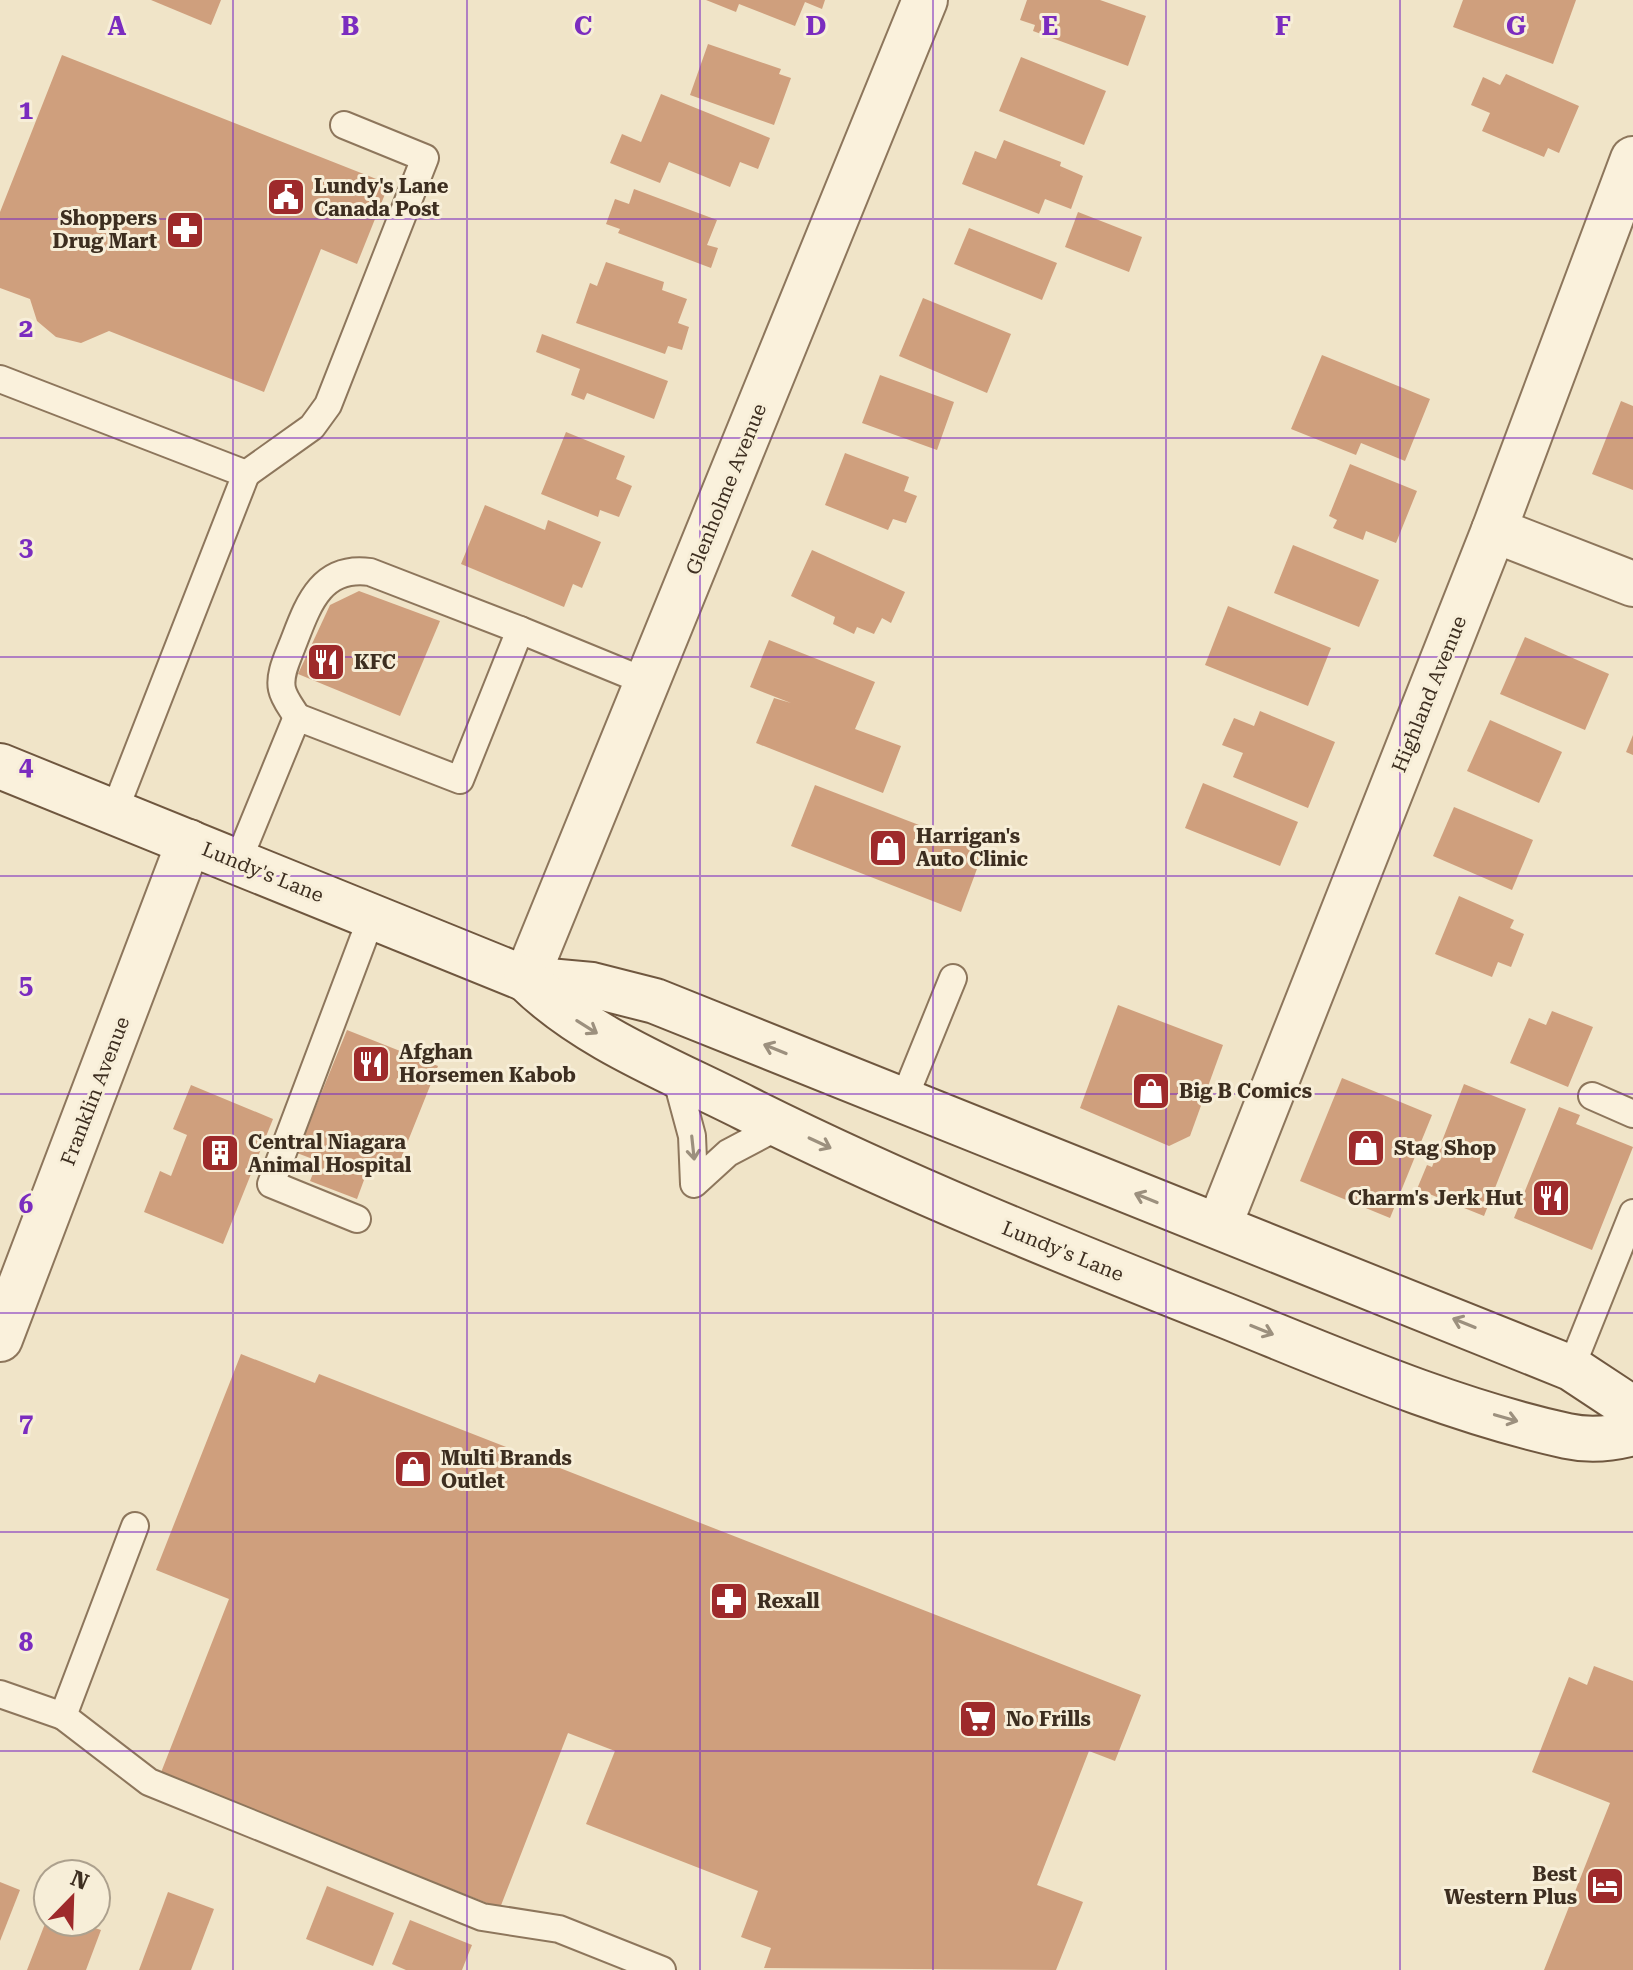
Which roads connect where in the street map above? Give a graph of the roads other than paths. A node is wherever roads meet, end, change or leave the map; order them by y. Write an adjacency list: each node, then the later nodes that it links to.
1 (925, 0): 9 (main road, Glenholme Avenue)
2 (344, 125): 5 (lane)
3 (1633, 159): 6 (main road, Highland Avenue)
4 (0, 379): 5 (lane)
5 (246, 474): 12 (lane)
6 (1494, 530): 7 (main road); 25 (main road, Highland Avenue)
7 (1633, 584)
8 (520, 630): 9 (lane); 10 (lane); 10 (lane)
9 (647, 682): 17 (main road, Glenholme Avenue)
10 (297, 717): 14 (lane)
11 (0, 766): 12 (main road, Lundy's Lane)
12 (114, 812): 13 (main road, Lundy's Lane)
13 (189, 842): 14 (main road, Lundy's Lane); 26 (main road, Franklin Avenue)
14 (238, 861): 15 (main road, Lundy's Lane)
15 (372, 916): 17 (main road, Lundy's Lane); 24 (lane)
16 (953, 978): 20 (lane)
17 (526, 979): 18 (main road, Lundy's Lane, one-way to 18); 20 (main road, Lundy's Lane, one-way to 17)
18 (675, 1073): 22 (main road, Lundy's Lane); 22 (lane, one-way to 22)
19 (1592, 1096): 21 (lane)
20 (903, 1101): 25 (main road, Lundy's Lane, one-way to 20)
21 (1633, 1114)
22 (781, 1125): 29 (main road, Lundy's Lane, one-way to 29)
23 (1633, 1213): 27 (lane)
24 (357, 1219)
25 (1219, 1226): 27 (main road, Lundy's Lane, one-way to 25)
26 (0, 1339)
27 (1571, 1368): 28 (main road, Lundy's Lane)
28 (1633, 1409)
29 (1633, 1433)
30 (135, 1526): 32 (lane)
31 (0, 1694): 32 (lane)
32 (63, 1716): 33 (lane)
33 (662, 1970)

